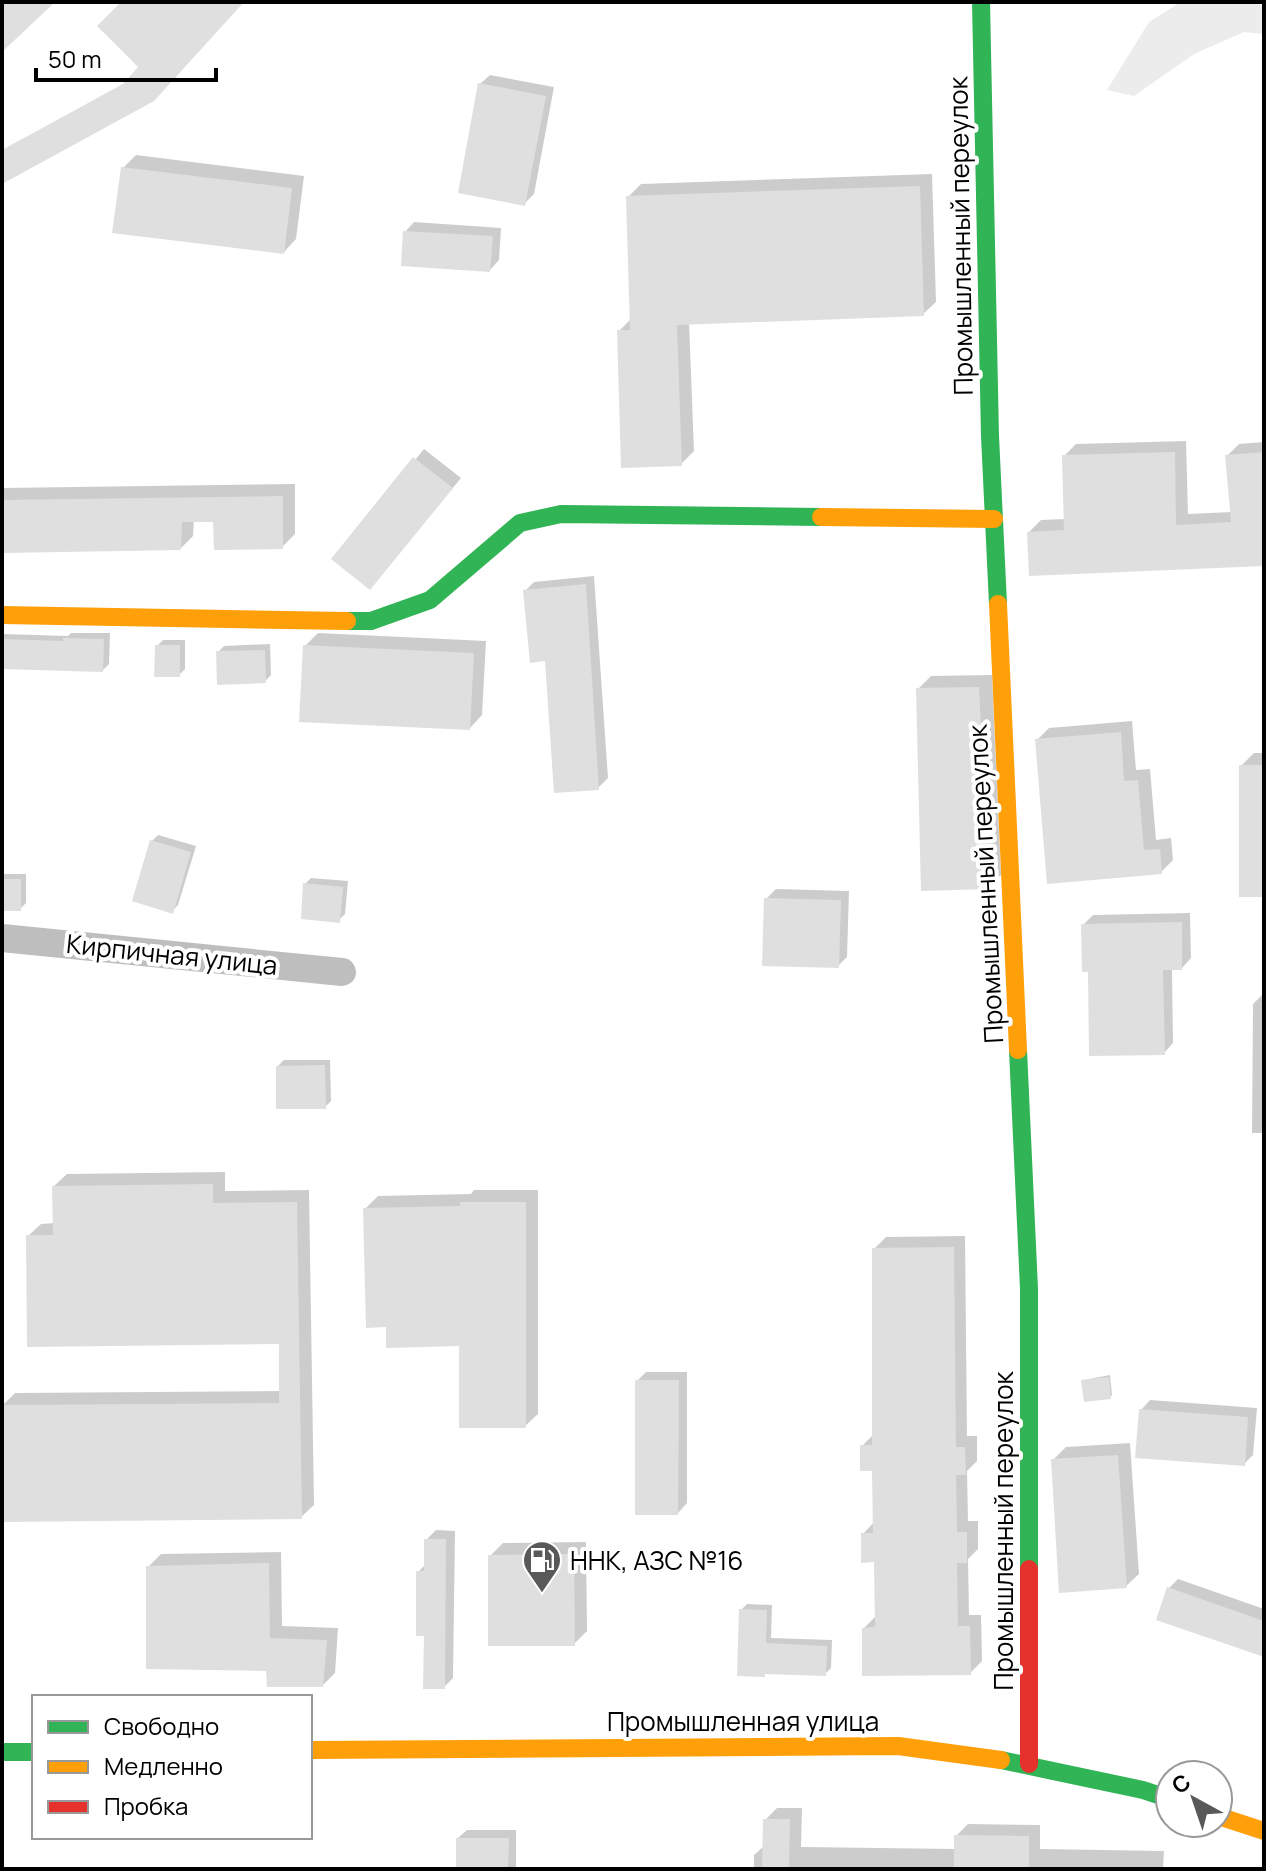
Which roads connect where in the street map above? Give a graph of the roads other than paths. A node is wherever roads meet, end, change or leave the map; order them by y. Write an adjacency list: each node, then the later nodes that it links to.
1 (981, 2): 2 (street, Промышленный переулок)
2 (994, 519): 3 (street); 9 (street, Промышленный переулок)
3 (2, 615)
4 (2, 938): 5 (street, Кирпичная улица)
5 (342, 972)
6 (312, 1750): 9 (street, Промышленная улица)
7 (2, 1752): 8 (street)
8 (32, 1752)
9 (1029, 1764): 10 (street, Промышленная улица)
10 (1154, 1794)
11 (1234, 1821): 12 (street)
12 (1264, 1831)

